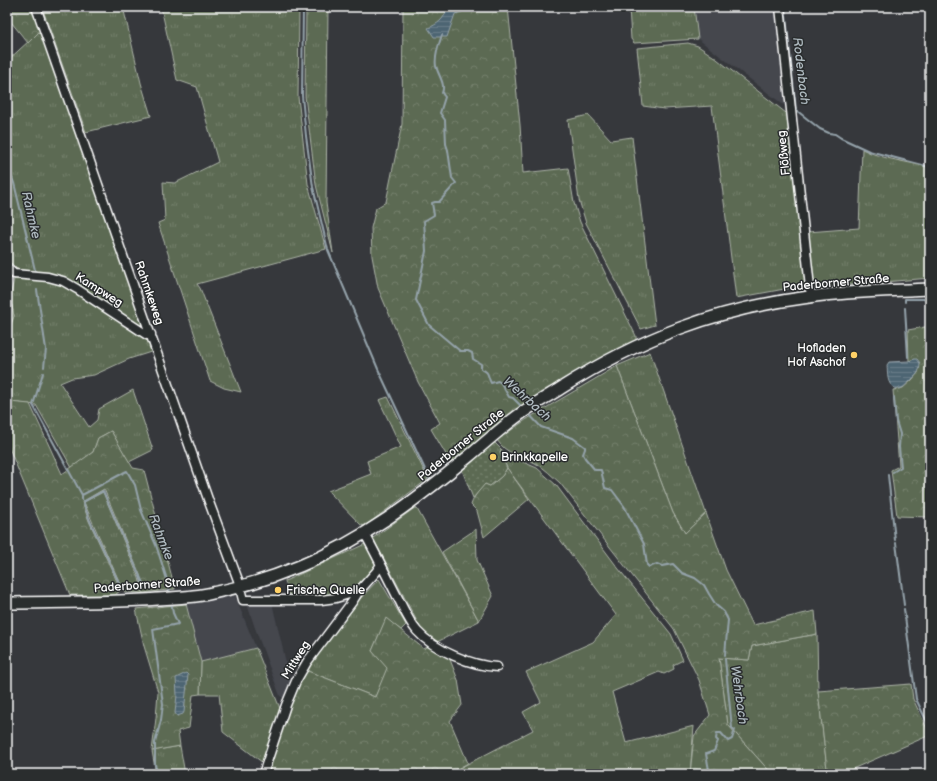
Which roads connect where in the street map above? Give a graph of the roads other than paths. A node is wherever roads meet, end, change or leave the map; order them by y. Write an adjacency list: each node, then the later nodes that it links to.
1 (36, 7): 6 (street, Rahmkeweg)
2 (780, 7): 5 (street, Flößweg)
3 (7, 268): 6 (street, Kampweg)
4 (930, 289): 5 (main road, Paderborner Straße)
5 (811, 297): 7 (main road, Paderborner Straße)
6 (151, 334): 9 (street, Rahmkeweg)
7 (365, 534): 8 (street); 9 (main road, Paderborner Straße)
8 (380, 566): 10 (street, Mittweg); 12 (street)
9 (239, 586): 10 (street); 11 (main road, Paderborner Straße)
10 (359, 591): 13 (street, Mittweg)
11 (7, 603)
12 (497, 667)
13 (263, 774)

